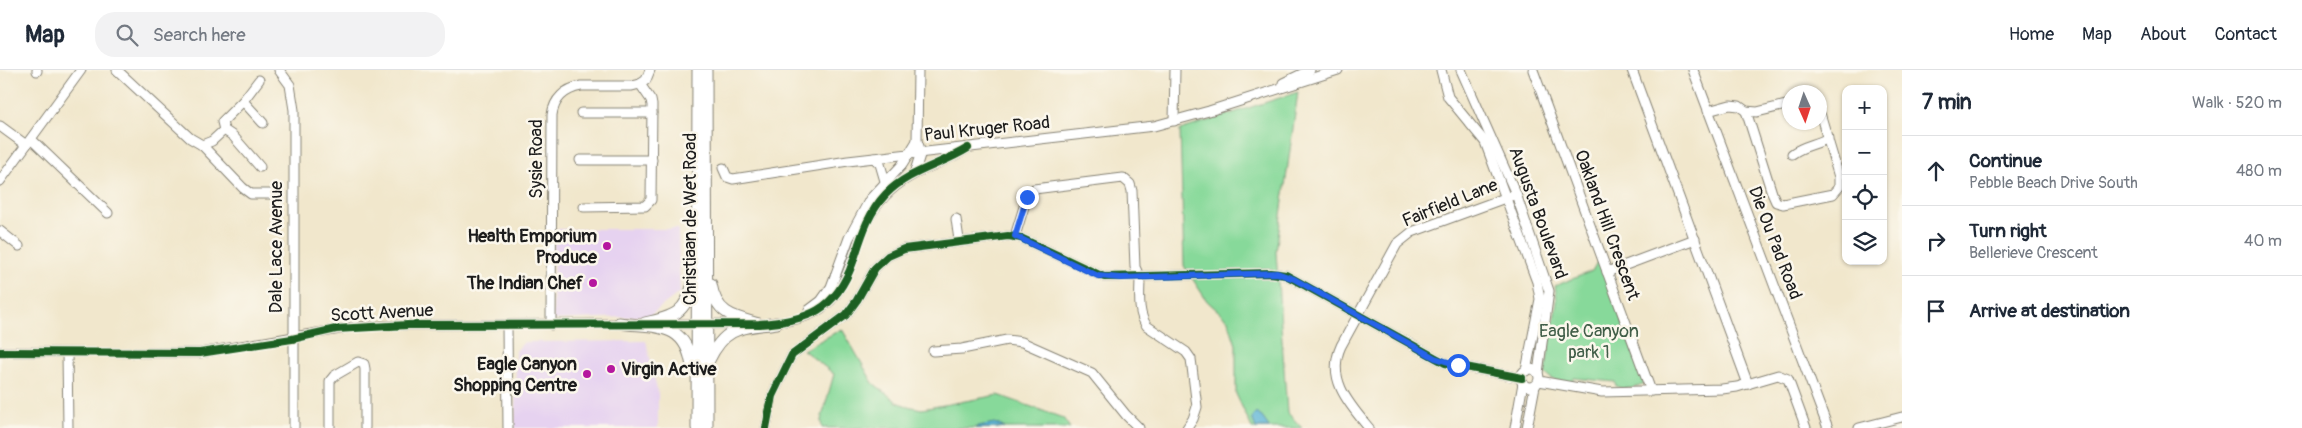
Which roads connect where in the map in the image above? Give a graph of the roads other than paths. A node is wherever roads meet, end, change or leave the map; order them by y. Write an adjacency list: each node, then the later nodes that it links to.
1 (81, 70): 32 (street)
2 (117, 70): 33 (street)
3 (279, 70): 69 (street, Dale Lace Avenue)
4 (650, 70): 17 (street)
5 (698, 70): 57 (main road, Christiaan de Wet Road)
6 (706, 70): 57 (main road, Christiaan de Wet Road)
7 (918, 70): 31 (street)
8 (1175, 70): 25 (street)
9 (1310, 70): 18 (street, Paul Kruger Road)
10 (1338, 70): 18 (street, Paul Kruger Road)
11 (1441, 70): 48 (street, Augusta Boulevard)
12 (1461, 70): 47 (street, Augusta Boulevard)
13 (1534, 70): 58 (street, Oakland Hill Crescent)
14 (1632, 70): 54 (street)
15 (1693, 70): 21 (street, Die Ou Pad Road)
16 (259, 80): 19 (street)
17 (640, 84): 24 (street); 68 (street, Sysie Road)
18 (1258, 96): 25 (street, Paul Kruger Road)
19 (243, 101): 26 (street); 28 (street)
20 (1782, 106): 22 (street)
21 (1708, 111): 22 (street); 94 (street, Die Ou Pad Road)
22 (1746, 111): 30 (street)
23 (581, 113): 24 (street)
24 (652, 114): 40 (street)
25 (1174, 121): 34 (street, Paul Kruger Road)
26 (263, 123)
27 (0, 126): 32 (street)
28 (224, 130): 33 (street); 41 (street)
29 (1825, 130): 30 (street)
30 (1828, 138): 37 (street)
31 (917, 141): 35 (street); 36 (street)
32 (29, 142): 44 (street); 50 (street)
33 (202, 145): 46 (street)
34 (968, 148): 35 (street, Paul Kruger Road); 43 (street)
35 (922, 152): 36 (street, Paul Kruger Road); 43 (street)
36 (909, 154): 38 (street, Paul Kruger Road); 45 (street)
37 (1792, 154)
38 (874, 158): 42 (street, Paul Kruger Road); 45 (street)
39 (580, 160): 40 (street)
40 (652, 160): 49 (street)
41 (260, 167)
42 (723, 168)
43 (914, 174): 61 (street)
44 (0, 181)
45 (885, 181): 61 (street)
46 (279, 194)
47 (1516, 194): 48 (street, Fairfield Lane); 75 (street, Augusta Boulevard)
48 (1506, 198): 60 (street, Fairfield Lane); 74 (street, Augusta Boulevard)
49 (584, 207)
50 (108, 212)
51 (956, 219): 55 (street)
52 (0, 231): 56 (street)
53 (1015, 236): 55 (street); 59 (street); 59 (street)
54 (1695, 239): 58 (street); 76 (street)
55 (959, 240): 87 (street)
56 (19, 246)
57 (703, 265): 64 (main road); 65 (main road, Christiaan de Wet Road); 66 (main road)
58 (1607, 272): 77 (street, Oakland Hill Crescent)
59 (1140, 278): 60 (street); 89 (street)
60 (1358, 315): 74 (street); 90 (street, Fairfield Lane)
61 (802, 317): 62 (street, Scott Avenue)
62 (777, 323): 66 (street, Scott Avenue); 73 (main road)
63 (619, 324): 64 (street, Scott Avenue); 68 (street, Scott Avenue); 78 (main road)
64 (641, 324): 65 (street, Scott Avenue)
65 (702, 324): 66 (street, Scott Avenue); 73 (main road, Christiaan de Wet Road); 78 (main road, Christiaan de Wet Road)
66 (759, 324)
67 (508, 325): 68 (street, Scott Avenue); 69 (street, Scott Avenue); 84 (street)
68 (551, 325)
69 (292, 338): 72 (street, Scott Avenue); 81 (street, Dale Lace Avenue)
70 (0, 352): 72 (street, Scott Avenue)
71 (933, 352): 88 (street)
72 (67, 353): 80 (street)
73 (708, 362): 86 (main road, Christiaan de Wet Road)
74 (1524, 377): 75 (street); 75 (street); 91 (street, Augusta Boulevard)
75 (1537, 380): 77 (street); 92 (street, Augusta Boulevard)
76 (1748, 384): 77 (street); 93 (street)
77 (1651, 391)
78 (697, 403): 85 (main road, Christiaan de Wet Road)
79 (1902, 418): 95 (street)
80 (68, 428)
81 (294, 428)
82 (330, 428): 83 (street)
83 (365, 428)
84 (508, 428)
85 (697, 428)
86 (707, 428)
87 (766, 428)
88 (1140, 428)
89 (1187, 428)
90 (1369, 428)
91 (1515, 428)
92 (1527, 428)
93 (1806, 428)
94 (1828, 428)
95 (1859, 428)

